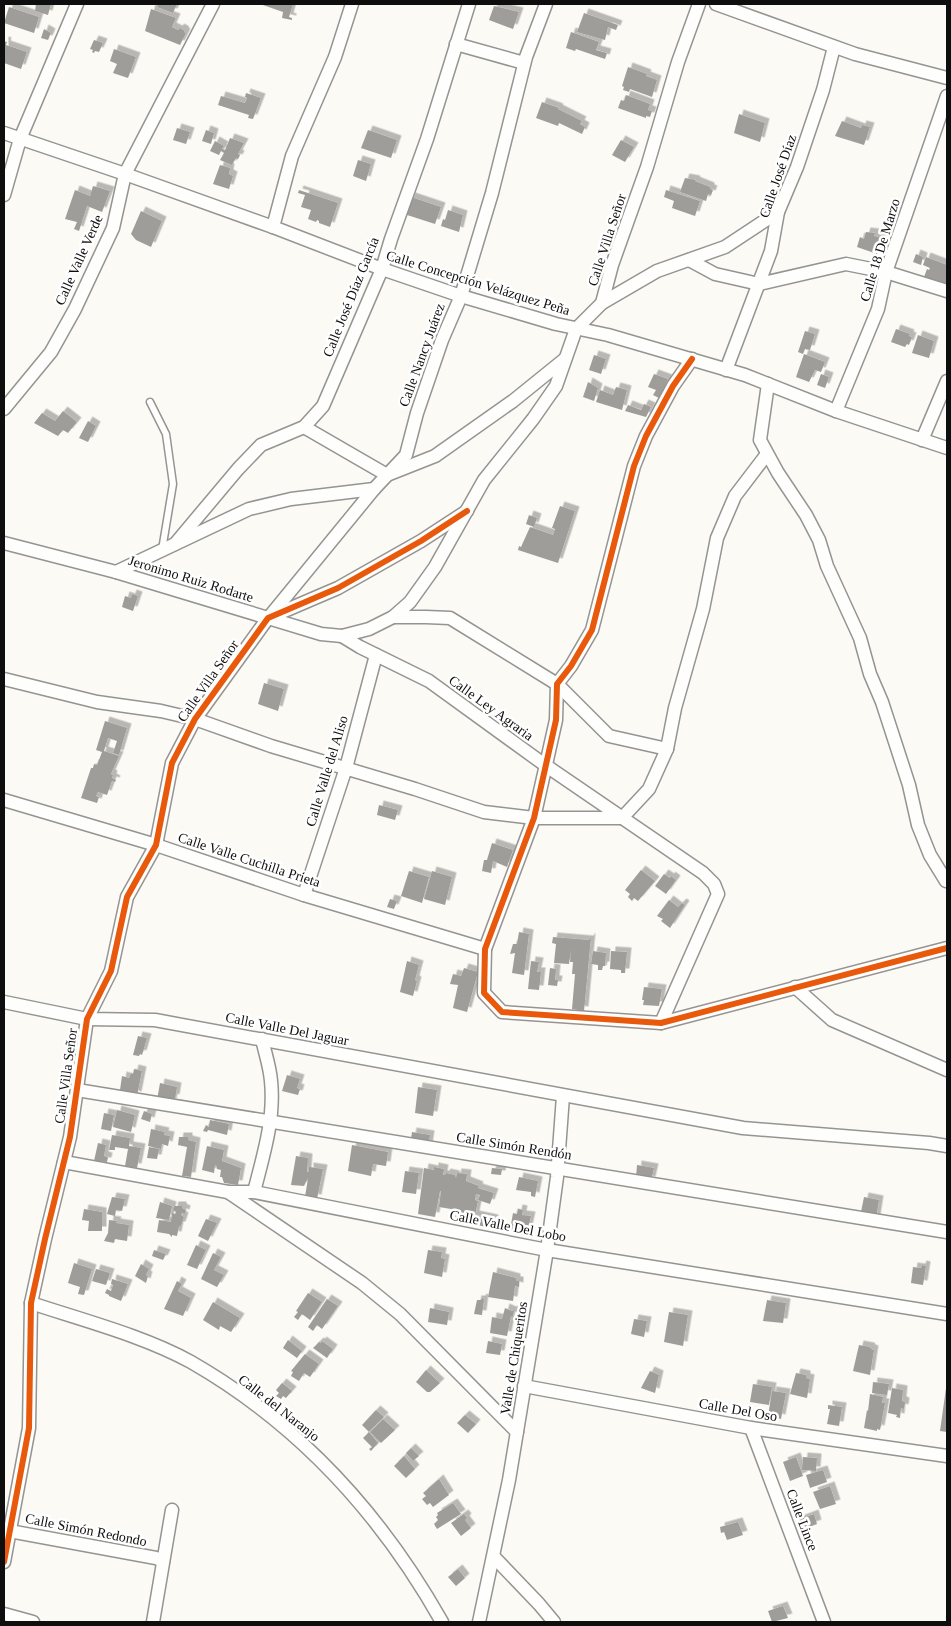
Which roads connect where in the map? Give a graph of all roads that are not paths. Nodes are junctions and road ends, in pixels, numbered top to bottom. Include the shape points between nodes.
1 (77, 4) edge
2 (213, 4) edge
3 (352, 4) edge
4 (469, 4) edge
5 (546, 4) edge
6 (699, 4) edge
7 (716, 4) edge
8 (456, 44) junction
9 (834, 47) junction
10 (524, 64) junction
11 (947, 78) edge
12 (947, 96) edge
13 (4, 133) edge
14 (20, 139) junction
15 (125, 174) junction
16 (4, 195) edge
17 (778, 212) junction
18 (273, 227) junction
19 (689, 260) junction
20 (382, 269) junction
21 (886, 272) junction
22 (759, 284) junction
23 (947, 291) edge
24 (461, 296) junction
25 (602, 303) junction
26 (576, 329) junction
27 (566, 359) junction
28 (692, 359) junction
29 (726, 370) junction
30 (947, 381) edge
31 (768, 384) junction
32 (150, 402) dead end
33 (4, 409) edge
34 (836, 411) junction
35 (304, 426) junction
36 (922, 440) junction
37 (947, 448) edge
38 (767, 454) junction
39 (387, 475) junction
40 (374, 489) junction
41 (467, 511) junction
42 (4, 543) edge
43 (175, 544) junction
44 (162, 550) junction
45 (116, 572) junction
46 (393, 617) junction
47 (268, 618) junction
48 (369, 629) joint
49 (342, 636) junction
50 (376, 655) junction
51 (4, 679) edge
52 (557, 684) junction
53 (195, 719) junction
54 (666, 749) junction
55 (545, 765) junction
56 (346, 768) junction
57 (4, 800) edge
58 (534, 818) junction
59 (622, 818) junction
60 (156, 845) junction
61 (947, 879) edge
62 (304, 894) junction
63 (947, 948) edge
64 (485, 949) junction
65 (795, 987) junction
66 (4, 1002) edge
67 (87, 1018) junction
68 (661, 1022) junction
69 (262, 1040) junction
70 (947, 1070) edge
71 (77, 1090) junction
72 (564, 1096) junction
73 (270, 1121) junction
74 (947, 1146) edge
75 (64, 1162) junction
76 (557, 1168) junction
77 (228, 1192) junction
78 (254, 1192) junction
79 (947, 1232) edge
80 (547, 1250) junction
81 (31, 1303) junction
82 (947, 1314) edge
83 (524, 1386) junction
84 (751, 1428) junction
85 (517, 1432) junction
86 (947, 1456) edge
87 (172, 1510) dead end
88 (7, 1530) edge
89 (494, 1557) junction
90 (163, 1561) junction
91 (4, 1562) edge
92 (4, 1614) edge
93 (32, 1622) edge
94 (153, 1622) edge
95 (442, 1622) edge
96 (479, 1622) edge
97 (554, 1622) edge
98 (824, 1622) edge

1 - 14 street
2 - 15 street, Calle Valle Verde
3 - 18 street via 335,57 292,156
4 - 8 street, Calle José Díaz García
5 - 10 street, Calle Nancy Juárez
6 - 25 street, Calle Villa Señor
7 - 9 street
8 - 10 street
8 - 20 street, Calle José Díaz García via 428,139
9 - 11 street
9 - 17 street, Calle José Díaz via 797,167
10 - 24 street, Calle Nancy Juárez via 492,193
12 - 21 street, Calle 18 De Marzo
13 - 14 street, Calle Concepción Velázquez Peña
14 - 15 street, Calle Concepción Velázquez Peña
14 - 16 street
15 - 18 street, Calle Concepción Velázquez Peña
15 - 33 street, Calle Valle Verde via 113,228 75,309 51,352
17 - 19 street via 725,247
17 - 22 street, Calle José Díaz via 771,251
18 - 20 street, Calle Concepción Velázquez Peña
19 - 22 street via 715,274
19 - 25 street via 657,271
20 - 24 street, Calle Concepción Velázquez Peña
20 - 35 street, Calle José Díaz García via 323,406
21 - 22 street via 846,264
21 - 23 street
21 - 34 street, Calle 18 De Marzo via 878,309
22 - 29 street, Calle José Díaz
24 - 26 street, Calle Concepción Velázquez Peña
24 - 39 street, Calle Nancy Juárez via 416,413 406,455
25 - 26 street, Calle Villa Señor
26 - 27 street, Calle Villa Señor
26 - 28 street, Calle Concepción Velázquez Peña
27 - 39 street via 435,456
27 - 41 street, Calle Villa Señor via 556,386 534,419 484,480
28 - 29 street, Calle Concepción Velázquez Peña
28 - 52 street via 646,436 634,466 592,630
29 - 31 street, Calle Concepción Velázquez Peña
30 - 36 street
31 - 34 street, Calle Concepción Velázquez Peña
31 - 38 street via 760,440
32 - 44 lane via 166,434 173,484
34 - 36 street, Calle Concepción Velázquez Peña
35 - 39 street
35 - 43 street, Calle José Díaz García via 261,445
36 - 37 street, Calle Concepción Velázquez Peña
38 - 54 street via 735,496 717,538 703,608
38 - 61 street via 819,540 827,566 860,638 909,784 918,825 930,855
39 - 40 street, Calle Nancy Juárez
40 - 43 street via 291,499 249,509
40 - 47 street, Calle Nancy Juárez
41 - 46 street, Calle Villa Señor via 435,568 410,602
41 - 47 street, Calle Villa Señor via 338,588
42 - 45 street, Jeronimo Ruiz Rodarte
43 - 44 street
44 - 45 street
45 - 47 street, Jeronimo Ruiz Rodarte
46 - 48 street, Calle Villa Señor
46 - 52 street via 450,618
47 - 49 street, Jeronimo Ruiz Rodarte via 321,634
47 - 53 street, Calle Villa Señor
48 - 49 street, Jeronimo Ruiz Rodarte
49 - 50 street, Calle Ley Agraria
50 - 55 street, Calle Ley Agraria via 429,681
50 - 56 street, Calle Valle del Aliso
51 - 53 street via 97,702
52 - 54 street via 609,736
52 - 55 street via 556,720
53 - 56 street
53 - 60 street, Calle Villa Señor via 172,763
54 - 59 street via 649,789
55 - 58 street
55 - 59 street, Calle Ley Agraria
56 - 58 street via 484,812
56 - 62 street, Calle Valle del Aliso
57 - 60 street, Calle Valle Cuchilla Prieta
58 - 59 street
58 - 64 street
59 - 68 street, Calle Ley Agraria via 703,873 714,884 718,894
60 - 62 street, Calle Valle Cuchilla Prieta
60 - 67 street, Calle Villa Señor via 127,897 111,971
62 - 64 street, Calle Valle Cuchilla Prieta
63 - 65 street
64 - 68 street via 484,994 502,1012
65 - 68 street
65 - 70 street via 832,1020
66 - 67 street, Calle Valle Del Jaguar
67 - 69 street, Calle Valle Del Jaguar via 155,1020
67 - 71 street, Calle Villa Señor
69 - 72 street, Calle Valle Del Jaguar
69 - 73 street via 271,1081
71 - 73 street, Calle Simón Rendón
71 - 75 street, Calle Villa Señor
72 - 74 street via 743,1128
72 - 76 street, Valle de Chiqueritos
73 - 76 street, Calle Simón Rendón
73 - 78 street
75 - 77 street, Calle Valle Del Lobo
75 - 81 street, Calle Villa Señor
76 - 79 street, Calle Simón Rendón
76 - 80 street, Valle de Chiqueritos
77 - 78 street, Calle Valle Del Lobo
77 - 85 street via 362,1283 400,1314
78 - 80 street, Calle Valle Del Lobo
80 - 82 street, Calle Valle Del Lobo
80 - 83 street, Valle de Chiqueritos
81 - 88 street, Calle Villa Señor via 29,1428
81 - 95 street, Calle del Naranjo via 149,1344 190,1362 284,1427 310,1449 353,1495 394,1546
83 - 84 street, Calle Del Oso
83 - 85 street, Valle de Chiqueritos
84 - 86 street, Calle Del Oso
84 - 98 street, Calle Lince
85 - 89 street, Valle de Chiqueritos
87 - 90 street
88 - 90 street, Calle Simón Redondo
88 - 91 street, Calle Villa Señor
89 - 96 street, Valle de Chiqueritos
89 - 97 street
90 - 94 street
92 - 93 street

